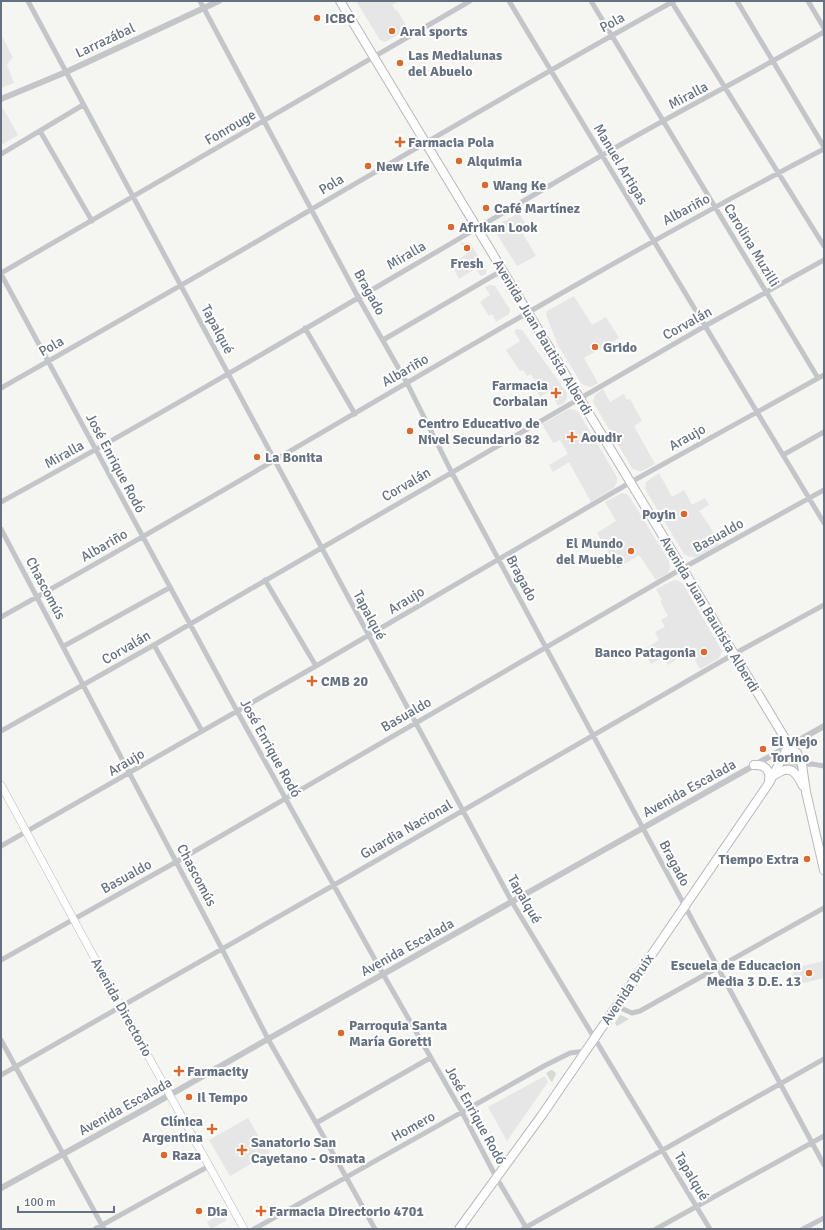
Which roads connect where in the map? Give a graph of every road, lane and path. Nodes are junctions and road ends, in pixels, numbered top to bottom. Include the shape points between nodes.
1 (28, 1) edge
2 (200, 1) edge
3 (219, 1) edge
4 (340, 1) edge
5 (470, 1) edge
6 (509, 1) edge
7 (590, 1) edge
8 (672, 1) edge
9 (737, 1) edge
10 (808, 1) edge
11 (204, 8) junction
12 (824, 28) edge
13 (824, 32) edge
14 (612, 36) junction
15 (374, 57) junction
16 (773, 61) junction
17 (550, 70) junction
18 (66, 72) junction
19 (725, 88) junction
20 (1, 99) edge
21 (83, 105) junction
22 (264, 120) junction
23 (663, 122) junction
24 (40, 131) junction
25 (425, 142) junction
26 (824, 148) edge
27 (1, 154) edge
28 (602, 155) junction
29 (779, 172) junction
30 (133, 197) junction
31 (715, 207) junction
32 (312, 209) junction
33 (92, 221) junction
34 (478, 227) junction
35 (653, 240) junction
36 (824, 246) edge
37 (824, 260) edge
38 (502, 270) junction
39 (1, 274) edge
40 (181, 285) junction
41 (767, 292) junction
42 (358, 297) junction
43 (529, 312) junction
44 (705, 326) junction
45 (305, 328) junction
46 (383, 340) junction
47 (48, 361) junction
48 (228, 373) junction
49 (824, 375) edge
50 (818, 378) junction
51 (407, 383) junction
52 (1, 388) edge
53 (579, 398) junction
54 (756, 412) junction
55 (355, 414) junction
56 (824, 432) edge
57 (96, 450) junction
58 (783, 455) junction
59 (275, 461) junction
60 (452, 471) junction
61 (631, 482) junction
62 (824, 490) edge
63 (809, 499) junction
64 (1, 502) edge
65 (824, 523) edge
66 (1, 529) edge
67 (142, 537) junction
68 (321, 548) junction
69 (498, 559) junction
70 (683, 568) junction
71 (265, 580) junction
72 (169, 588) junction
73 (37, 597) junction
74 (824, 605) edge
75 (1, 618) edge
76 (189, 624) junction
77 (368, 636) junction
78 (154, 645) junction
79 (64, 646) junction
80 (546, 647) junction
81 (734, 654) junction
82 (316, 666) junction
83 (84, 685) junction
84 (236, 711) junction
85 (415, 723) junction
86 (824, 726) edge
87 (1, 731) edge
88 (202, 732) junction
89 (594, 735) junction
90 (789, 745) junction
91 (754, 765) junction
92 (802, 765) junction
93 (824, 766) edge
94 (130, 773) junction
95 (771, 779) junction
96 (1, 785) edge
97 (806, 792) junction
98 (285, 798) junction
99 (463, 810) junction
100 (642, 827) junction
101 (27, 832) junction
102 (1, 846) edge
103 (176, 862) junction
104 (824, 870) edge
105 (334, 885) junction
106 (512, 902) junction
107 (684, 906) junction
108 (824, 908) edge
109 (74, 919) junction
110 (222, 949) junction
111 (1, 960) edge
112 (717, 967) junction
113 (383, 974) junction
114 (616, 1006) junction
115 (121, 1007) junction
116 (594, 1038) junction
117 (268, 1039) junction
118 (1, 1040) edge
119 (586, 1051) junction
120 (430, 1058) junction
121 (824, 1059) edge
122 (16, 1067) junction
123 (1, 1075) edge
124 (780, 1083) junction
125 (170, 1095) junction
126 (462, 1112) junction
127 (316, 1122) junction
128 (824, 1136) edge
129 (812, 1143) junction
130 (662, 1150) junction
131 (63, 1154) junction
132 (824, 1165) edge
133 (209, 1166) junction
134 (496, 1177) junction
135 (346, 1178) junction
136 (1, 1188) edge
137 (696, 1206) junction
138 (824, 1218) edge
139 (103, 1227) edge
140 (525, 1228) edge
141 (95, 1229) edge
142 (244, 1229) edge
143 (254, 1229) edge
144 (375, 1229) edge
145 (459, 1229) edge
146 (656, 1229) edge
147 (710, 1229) edge
148 (804, 1229) edge

1 - 18 street, Tapalqué
2 - 11 street, Bragado
3 - 11 street, Larrazábal
4 - 15 main road, Avenida Juan Bautista Alberdi
5 - 15 street, Fonrouge
6 - 17 street, Manuel Artigas
7 - 14 street, Carolina Muzilli
8 - 14 street, Pola
8 - 19 street
9 - 16 street
10 - 12 street
11 - 18 street, Larrazábal
11 - 22 street, Bragado
13 - 16 street, Miralla
14 - 17 street, Pola
14 - 23 street, Carolina Muzilli
15 - 22 street, Fonrouge
15 - 25 main road, Avenida Juan Bautista Alberdi
16 - 19 street, Miralla
16 - 26 street
17 - 25 street, Pola
17 - 28 street, Manuel Artigas
18 - 20 street, Larrazábal
18 - 21 street, Tapalqué
19 - 23 street, Miralla
19 - 29 street
21 - 24 street
21 - 30 street, Tapalqué
22 - 30 street, Fonrouge
22 - 32 street, Bragado
23 - 28 street, Miralla
23 - 31 street, Carolina Muzilli
24 - 27 street
24 - 33 street
25 - 32 street, Pola
25 - 34 main road, Avenida Juan Bautista Alberdi
26 - 29 street, Albariño
28 - 34 street, Miralla
28 - 35 street, Manuel Artigas
29 - 31 street, Albariño
29 - 36 street
30 - 33 street, Fonrouge
30 - 40 street, Tapalqué
31 - 35 street, Albariño
31 - 41 street, Carolina Muzilli
32 - 40 street, Pola
32 - 42 street, Bragado
33 - 39 street, Fonrouge
34 - 38 main road, Avenida Juan Bautista Alberdi
34 - 42 street, Miralla
35 - 43 street, Albariño
35 - 44 street, Manuel Artigas
37 - 41 street, Corvalán
38 - 43 main road, Avenida Juan Bautista Alberdi
38 - 46 street
39 - 47 street, José Enrique Rodó
40 - 47 street, Pola
40 - 48 street, Tapalqué
41 - 44 street, Corvalán
41 - 50 street, Carolina Muzilli
42 - 45 street, Miralla
42 - 46 street, Bragado
43 - 51 street, Albariño
43 - 53 main road, Avenida Juan Bautista Alberdi
44 - 53 street, Corvalán
44 - 54 street, Manuel Artigas
45 - 48 street, Miralla
45 - 55 street
46 - 51 street, Bragado
47 - 52 street, Pola
47 - 57 street, José Enrique Rodó
48 - 57 street, Miralla
48 - 59 street, Tapalqué
49 - 50 street, Araujo
50 - 54 street, Araujo
51 - 55 street, Albariño
51 - 60 street, Bragado
53 - 60 street, Corvalán
53 - 61 main road, Avenida Juan Bautista Alberdi
54 - 58 street, Manuel Artigas
54 - 61 street, Araujo
55 - 59 street, Albariño
56 - 58 street
57 - 64 street, Miralla
57 - 67 street, José Enrique Rodó
58 - 63 street, Manuel Artigas
59 - 67 street, Albariño
59 - 68 street, Tapalqué
60 - 68 street, Corvalán
60 - 69 street, Bragado
61 - 69 street, Araujo
61 - 70 main road, Avenida Juan Bautista Alberdi
62 - 63 street, Basualdo
63 - 65 street, Manuel Artigas
63 - 70 street, Basualdo
66 - 73 street, Chascomús
67 - 72 street, José Enrique Rodó
67 - 73 street, Albariño
68 - 71 street, Corvalán
68 - 77 street, Tapalqué
69 - 77 street, Araujo
69 - 80 street, Bragado
70 - 80 street, Basualdo
70 - 81 main road, Avenida Juan Bautista Alberdi
71 - 76 street, Corvalán
71 - 82 street
72 - 76 street, José Enrique Rodó
72 - 79 street
73 - 75 street, Albariño
73 - 79 street, Chascomús
74 - 81 street, Guardia Nacional
76 - 78 street, Corvalán
76 - 84 street, José Enrique Rodó
77 - 82 street, Araujo
77 - 85 street, Tapalqué
78 - 83 street, Corvalán
78 - 88 street
79 - 83 street, Chascomús
80 - 85 street, Basualdo
80 - 89 street, Bragado
81 - 89 street, Guardia Nacional
81 - 90 main road, Avenida Juan Bautista Alberdi
82 - 84 street, Araujo
83 - 87 street, Corvalán
83 - 94 street, Chascomús
84 - 88 street, Araujo
84 - 98 street, José Enrique Rodó
85 - 98 street, Basualdo
85 - 99 street, Tapalqué
86 - 90 street, Avenida Escalada
88 - 94 street, Araujo
89 - 99 street, Guardia Nacional
89 - 100 street, Bragado
90 - 91 street, Avenida Escalada
90 - 92 main road, Avenida Juan Bautista Alberdi via 797,753
90 - 95 main road, Avenida Bruix
91 - 95 main road via 758,764 767,769
91 - 100 street, Avenida Escalada
92 - 93 street
92 - 97 main road, Avenida Juan Bautista Alberdi
94 - 101 street, Araujo
94 - 103 street, Chascomús
95 - 97 main road via 783,770 792,770
95 - 107 main road, Avenida Bruix
96 - 101 main road, Avenida Directorio
97 - 104 main road, Avenida Juan Bautista Alberdi
98 - 103 street, Basualdo
98 - 105 street, José Enrique Rodó
99 - 105 street, Guardia Nacional
99 - 106 street, Tapalqué
100 - 106 street, Avenida Escalada
100 - 107 street, Bragado
101 - 102 street, Araujo
101 - 109 main road, Avenida Directorio
103 - 109 street, Basualdo
103 - 110 street, Chascomús
105 - 110 street, Guardia Nacional
105 - 113 street, José Enrique Rodó
106 - 113 street, Avenida Escalada
106 - 116 street, Tapalqué
107 - 112 street, Bragado
107 - 114 main road, Avenida Bruix
108 - 112 street
109 - 111 street, Basualdo
109 - 115 main road, Avenida Directorio
110 - 115 street, Guardia Nacional
110 - 117 street, Chascomús
112 - 114 street via 640,1011 632,1012
112 - 124 street, Bragado
113 - 117 street, Avenida Escalada
113 - 120 street, José Enrique Rodó
114 - 116 main road, Avenida Bruix
115 - 122 street, Guardia Nacional
115 - 125 main road, Avenida Directorio
116 - 119 main road, Avenida Bruix
116 - 130 street, Tapalqué
117 - 125 street, Avenida Escalada
117 - 127 street, Chascomús
118 - 122 street
119 - 126 street, Homero via 570,1053
119 - 134 main road, Avenida Bruix
120 - 126 street, José Enrique Rodó
120 - 127 street
121 - 124 street
122 - 123 street, Guardia Nacional
122 - 131 street
124 - 129 street, Bragado
124 - 130 street
125 - 131 street, Avenida Escalada
125 - 133 main road, Avenida Directorio
126 - 134 street, José Enrique Rodó
126 - 135 street, Homero
127 - 135 street, Chascomús
128 - 129 street
129 - 132 street, Bragado
129 - 137 street
130 - 137 street, Tapalqué
130 - 140 street
131 - 136 street, Avenida Escalada
131 - 139 street
133 - 139 street
133 - 142 main road, Avenida Directorio
134 - 140 street, José Enrique Rodó
134 - 145 main road, Avenida Bruix
135 - 143 street, Homero
135 - 144 street, Chascomús
137 - 146 street
137 - 147 street, Tapalqué
138 - 148 street
139 - 141 street

